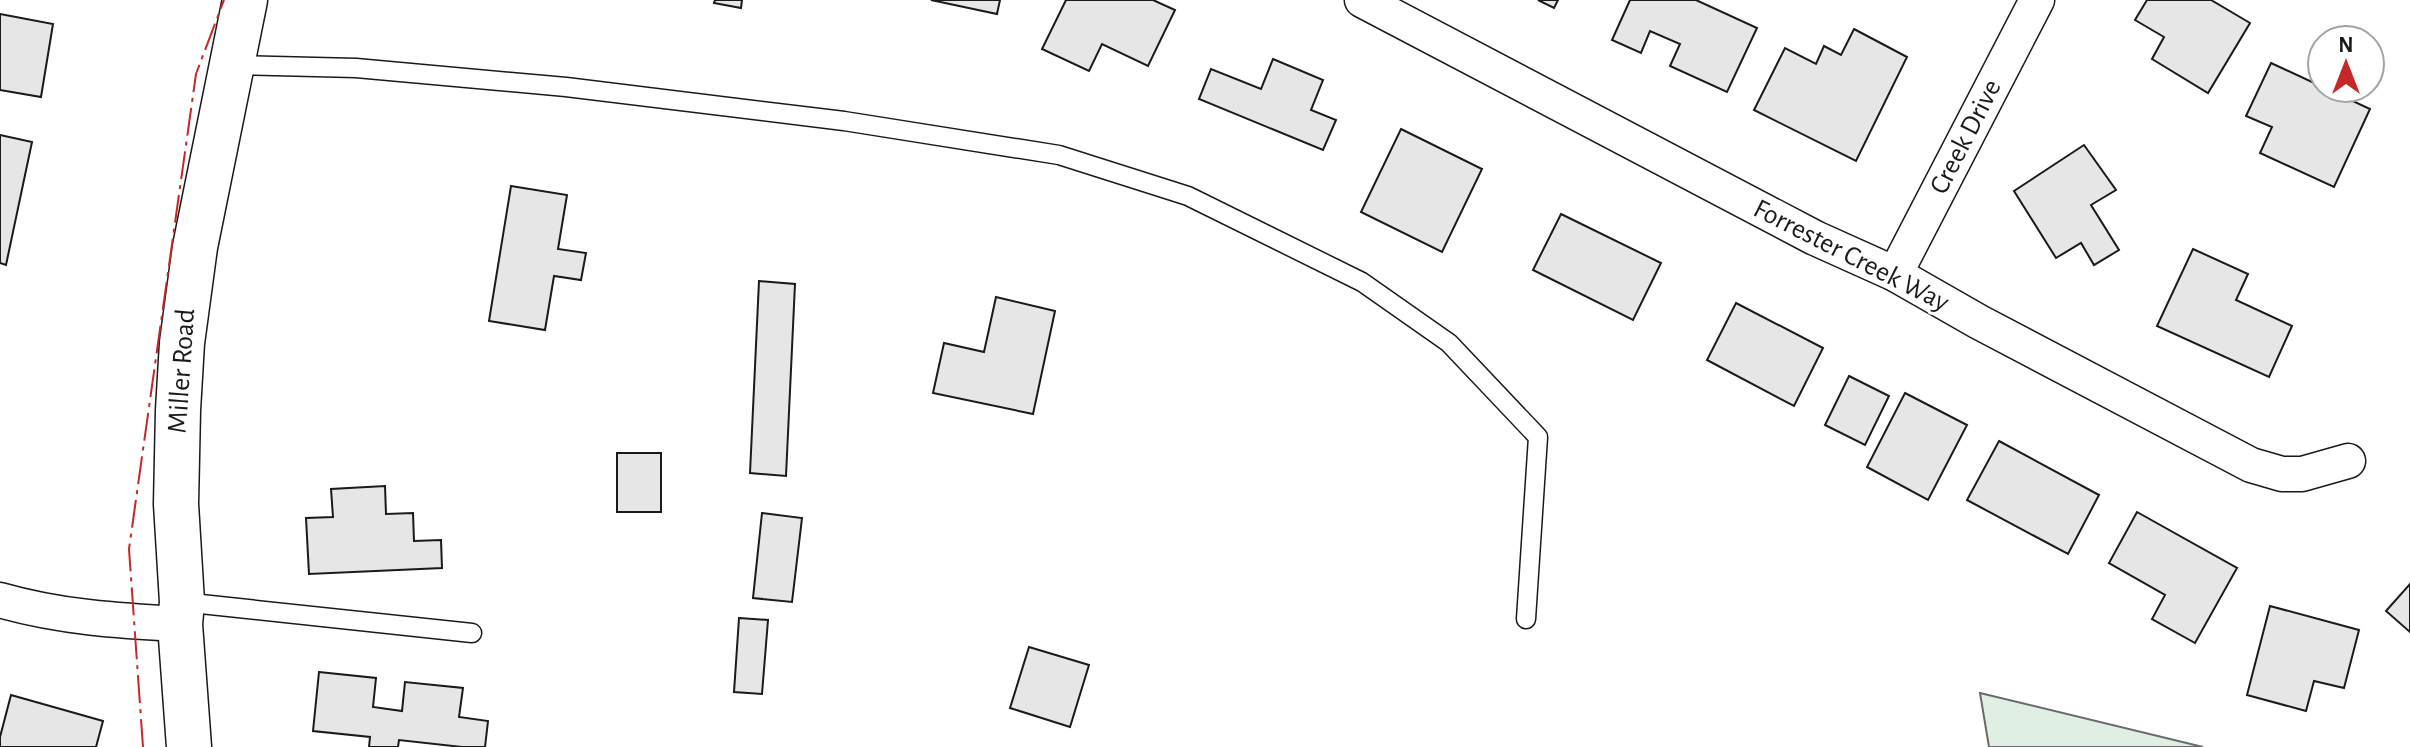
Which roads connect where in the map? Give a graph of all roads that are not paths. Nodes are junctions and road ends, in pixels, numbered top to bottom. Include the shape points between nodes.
1 (245, 0) edge
2 (1362, 0) edge
3 (2037, 0) edge
4 (230, 65) junction
5 (1895, 274) junction
6 (2348, 461) dead end
7 (0, 600) edge
8 (181, 613) junction
9 (1526, 619) dead end
10 (472, 633) dead end
11 (189, 747) edge

1 - 4 street, Miller Road
2 - 5 street, Forrester Creek Way via 1815,238
3 - 5 street, Creek Drive
4 - 8 street, Miller Road via 182,343 176,459
4 - 9 lane via 356,68 536,84 844,121 1059,155 1188,196 1362,282 1449,343 1538,437
5 - 6 street, Forrester Creek Way via 2251,465 2302,474
7 - 8 street via 102,620
8 - 10 lane
8 - 11 street, Miller Road

